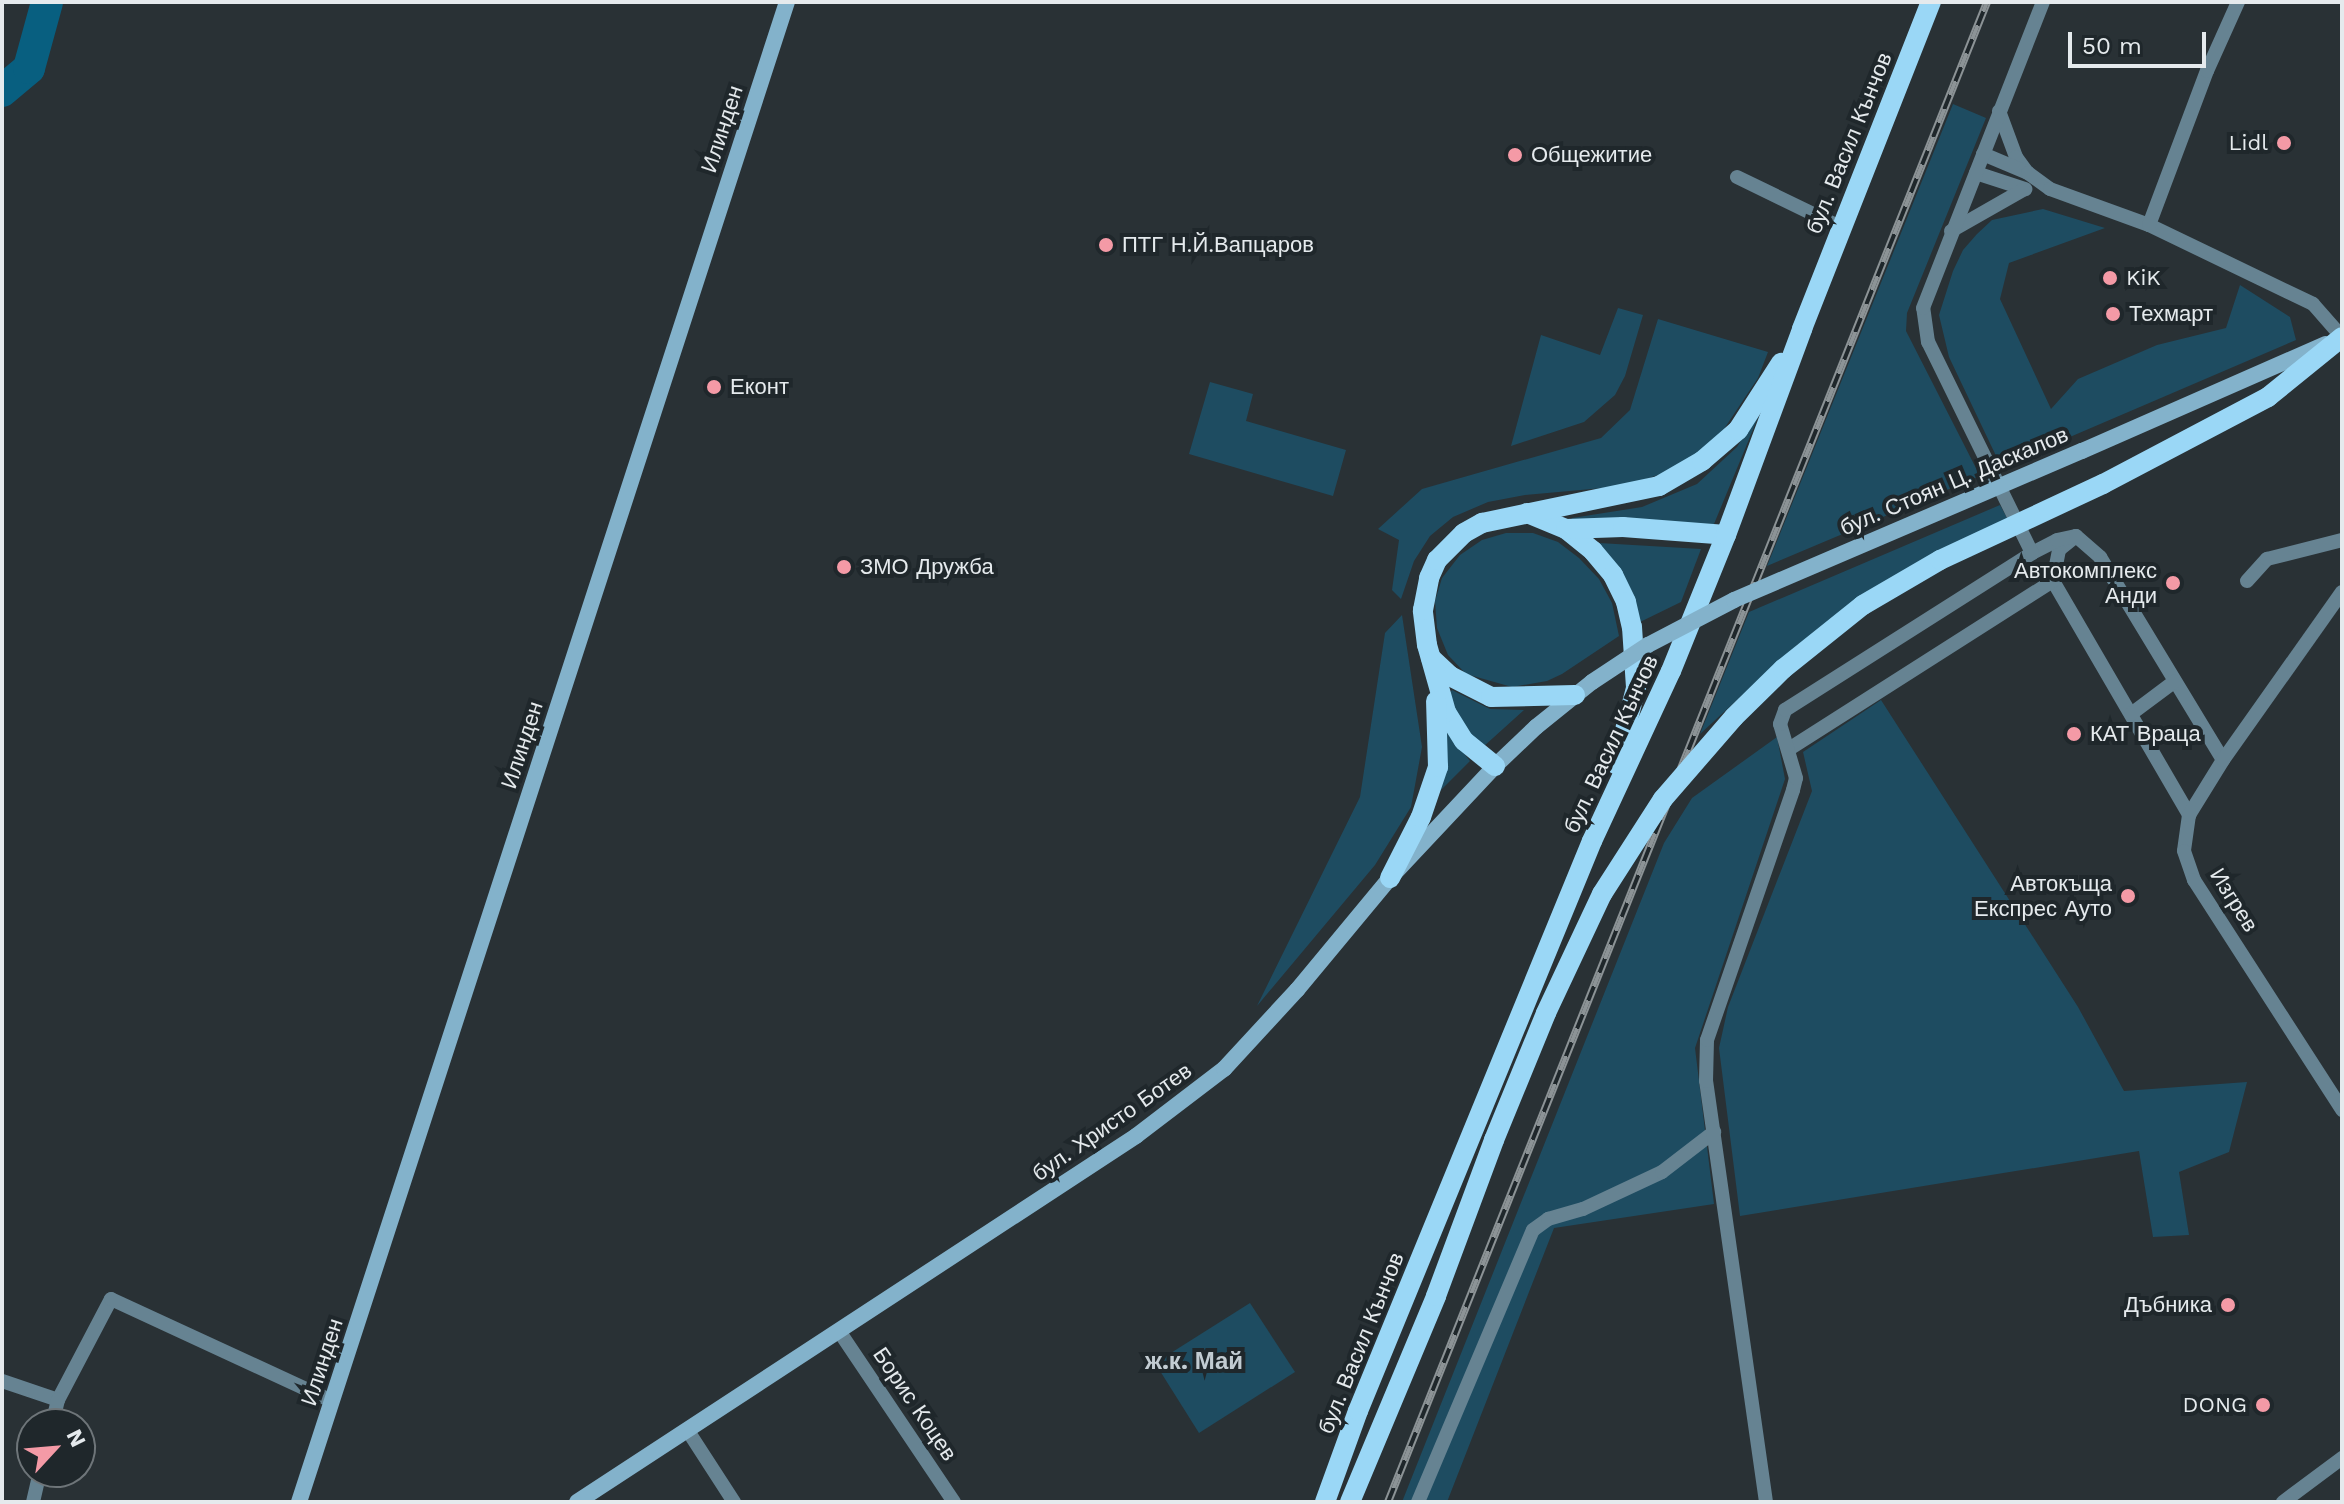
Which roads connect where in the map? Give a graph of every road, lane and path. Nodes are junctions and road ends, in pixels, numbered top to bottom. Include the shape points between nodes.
1 (787, 2) edge
2 (1931, 2) edge
3 (2043, 2) edge
4 (2238, 2) edge
5 (1999, 111) junction
6 (1983, 154) junction
7 (1976, 173) junction
8 (2028, 173) junction
9 (1737, 177) dead end
10 (2050, 189) junction
11 (2023, 190) junction
12 (2149, 225) junction
13 (1842, 228) junction
14 (1951, 231) junction
15 (1802, 329) junction
16 (2342, 337) edge
17 (1527, 513) junction
18 (1566, 529) junction
19 (1726, 535) junction
20 (2076, 536) junction
21 (2342, 540) edge
22 (2032, 553) junction
23 (2053, 581) junction
24 (2247, 581) dead end
25 (2342, 592) edge
26 (1430, 658) junction
27 (1592, 682) joint
28 (2174, 682) junction
29 (1575, 695) junction
30 (2131, 714) junction
31 (1789, 749) junction
32 (2223, 760) junction
33 (1495, 766) junction
34 (2189, 815) junction
35 (1599, 824) junction
36 (1390, 878) junction
37 (2342, 1110) edge
38 (1714, 1132) junction
39 (839, 1331) junction
40 (2, 1381) edge
41 (58, 1400) junction
42 (332, 1401) junction
43 (56, 1408) edge
44 (688, 1431) junction
45 (2342, 1458) edge
46 (580, 1501) edge
47 (299, 1502) edge
48 (734, 1502) edge
49 (954, 1502) edge
50 (1325, 1502) edge
51 (1350, 1502) edge
52 (1418, 1502) edge
53 (1766, 1502) edge
54 (2283, 1502) edge

1 - 42 street, Илинден
2 - 13 main road, бул. Васил Кънчов
3 - 5 street
4 - 12 street
5 - 6 street
5 - 8 street via 2016,157
6 - 7 street
6 - 8 street
7 - 11 street
7 - 14 street
8 - 10 street
9 - 13 street
10 - 11 street
10 - 12 street
11 - 14 street
12 - 16 street via 2313,304
13 - 15 main road, бул. Васил Кънчов
14 - 22 street via 1923,308 1928,342
15 - 17 main road via 1738,430 1702,461 1659,486
15 - 19 main road, бул. Васил Кънчов
16 - 27 street, бул. Стоян Ц. Даскалов, bridge via 1734,600 1648,645
16 - 51 main road, bridge via 2268,397 2103,484 1940,560 1863,605 1783,669 1663,799 1602,894 1553,998
17 - 18 main road
17 - 26 main road via 1482,523 1437,560 1423,610
18 - 19 main road via 1623,527
18 - 35 main road via 1613,575 1632,627 1636,688
19 - 35 main road, бул. Васил Кънчов via 1671,671
20 - 22 street
20 - 23 street via 2059,550
20 - 28 street via 2100,557
21 - 24 street via 2267,559
22 - 31 street via 1792,704 1780,724
23 - 30 street
23 - 31 street
25 - 32 street
26 - 29 main road via 1450,676 1491,697
26 - 33 main road via 1446,712 1464,741
26 - 36 main road via 1438,767 1421,817
27 - 29 street, бул. Христо Ботев
28 - 30 street
28 - 32 street
29 - 33 street, бул. Христо Ботев
30 - 34 street
31 - 38 street via 1796,778 1793,790 1707,1040 1706,1081
32 - 34 street
33 - 36 street, бул. Христо Ботев
34 - 37 street, Изгрев via 2184,851 2194,880
35 - 50 main road, бул. Васил Кънчов
36 - 39 street, бул. Христо Ботев via 1224,1069 1136,1136
38 - 52 street via 1662,1172 1533,1230
38 - 53 street
39 - 44 street, бул. Христо Ботев
39 - 49 street, Борис Коцев
40 - 41 street
41 - 42 street via 111,1299
41 - 43 street
42 - 47 street, Илинден
44 - 46 street, бул. Христо Ботев
44 - 48 street
45 - 54 street

